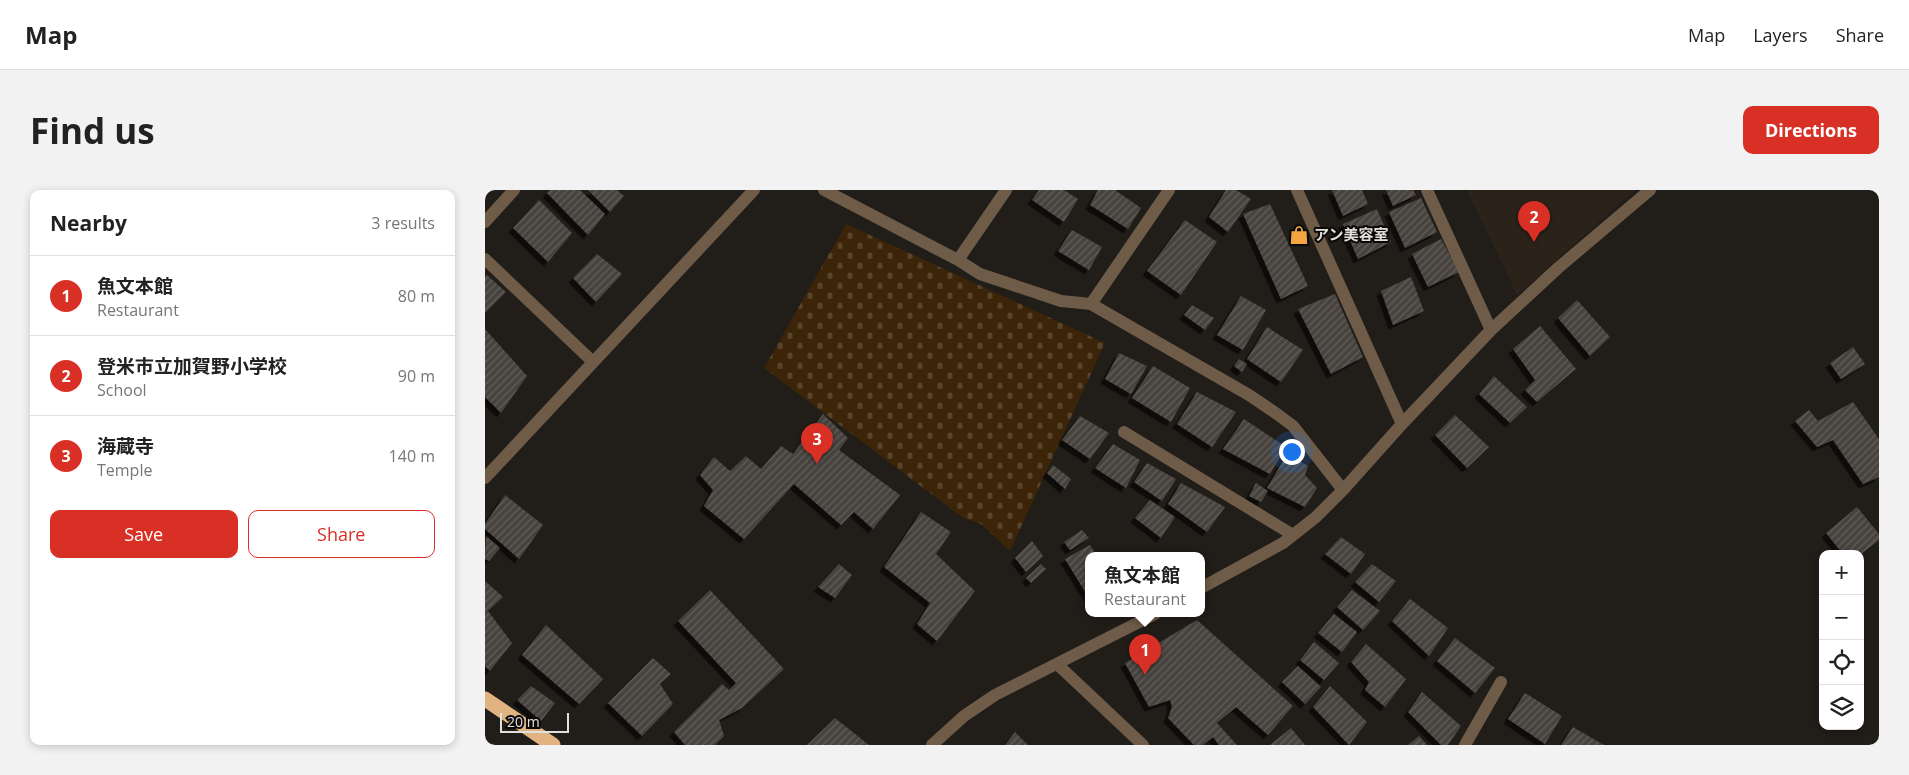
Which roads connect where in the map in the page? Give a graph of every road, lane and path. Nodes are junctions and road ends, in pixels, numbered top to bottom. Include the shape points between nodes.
1 (514, 190) edge
2 (754, 190) edge
3 (824, 190) edge
4 (1005, 190) edge
5 (1169, 190) edge
6 (1297, 190) edge
7 (1427, 190) edge
8 (1650, 190) edge
9 (485, 222) edge
10 (485, 259) edge
11 (958, 260) junction
12 (1091, 304) junction
13 (1491, 330) junction
14 (593, 362) junction
15 (1402, 424) junction
16 (1124, 432) dead end
17 (485, 478) edge
18 (1343, 490) junction
19 (1293, 535) junction
20 (1205, 586) edge
21 (1149, 617) edge
22 (1057, 664) junction
23 (1501, 682) dead end
24 (485, 700) edge
25 (553, 745) edge
26 (932, 745) edge
27 (1143, 745) edge
28 (1465, 745) edge

1 - 9 street
2 - 14 street
3 - 11 street
4 - 11 street
5 - 12 street
6 - 15 street
7 - 13 street
8 - 13 street
10 - 14 street
11 - 12 street via 980,274 1027,291 1061,301
12 - 18 street via 1277,414 1293,426
13 - 15 street
14 - 17 street
15 - 18 street
16 - 19 street
18 - 19 street
19 - 20 street
21 - 22 street
22 - 26 street via 995,695 964,716
22 - 27 street
23 - 28 street
24 - 25 highway

